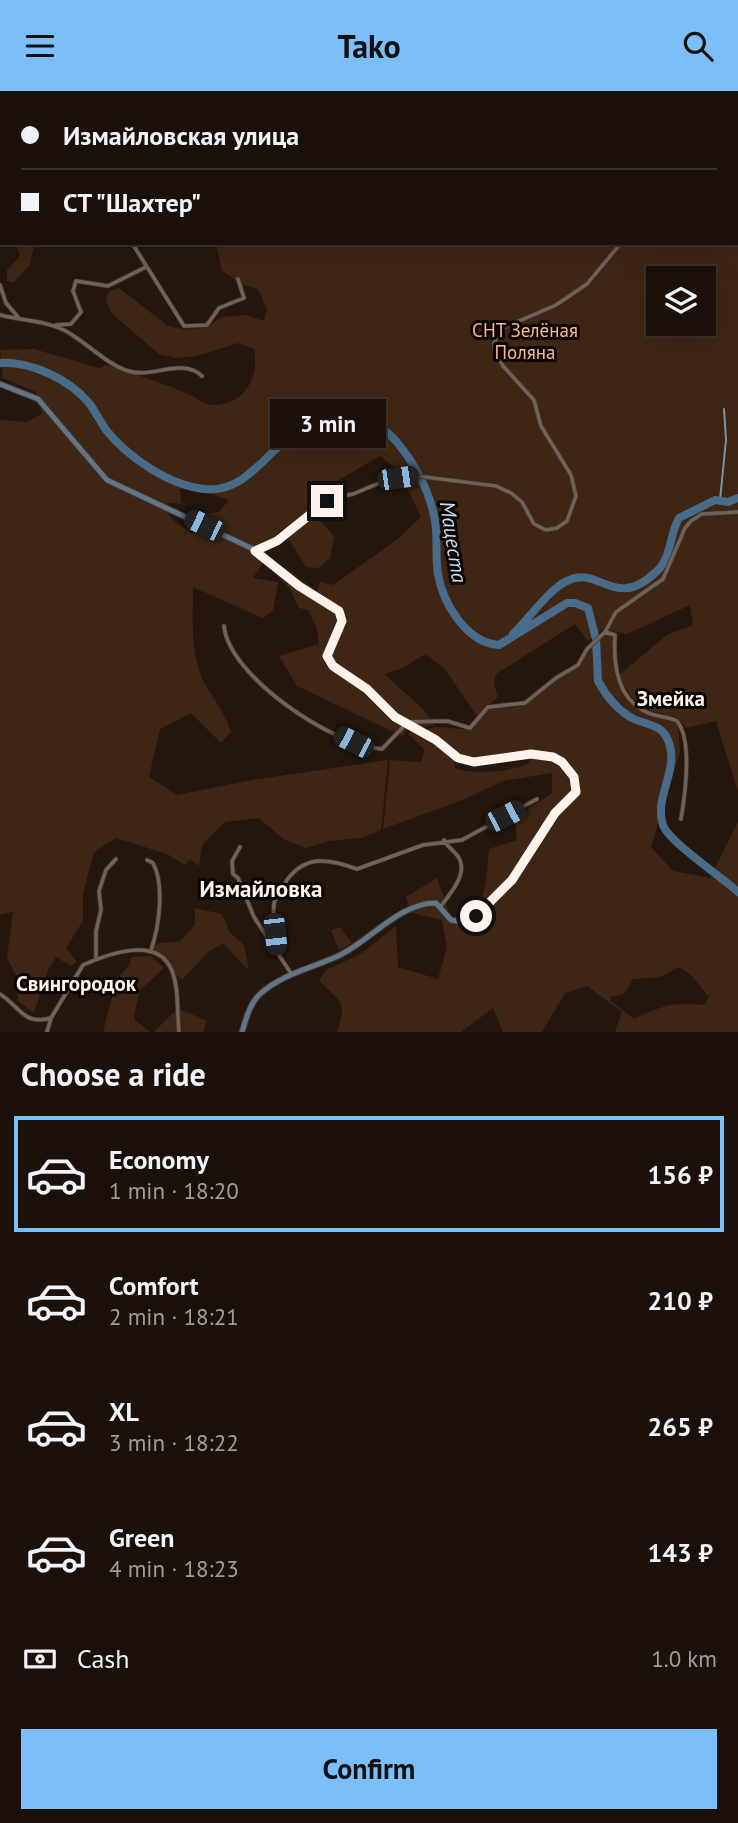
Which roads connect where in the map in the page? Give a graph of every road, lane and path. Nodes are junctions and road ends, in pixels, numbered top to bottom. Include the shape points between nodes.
1 (133, 245) edge
2 (619, 245) edge
3 (146, 267) junction
4 (238, 279) dead end
5 (0, 285) edge
6 (0, 315) edge
7 (20, 319) junction
8 (50, 324) junction
9 (202, 376) dead end
10 (0, 384) edge
11 (738, 512) edge
12 (255, 551) junction
13 (224, 626) dead end
14 (602, 634) junction
15 (404, 723) junction
16 (537, 799) dead end
17 (681, 819) dead end
18 (443, 840) junction
19 (240, 847) dead end
20 (116, 859) dead end
21 (147, 860) dead end
22 (441, 906) junction
23 (277, 949) junction
24 (151, 950) junction
25 (96, 960) junction
26 (292, 975) junction
27 (0, 994) edge
28 (51, 1019) junction
29 (47, 1032) edge
30 (179, 1032) edge
31 (242, 1032) edge

1 - 3 street
2 - 12 street via 587,284 556,305 503,328 494,343 503,366 534,400 541,426 571,475 576,496 567,521 546,530 534,524 522,502 496,486 417,476 389,479 327,501 277,541
3 - 4 street via 180,323 188,327 207,325 219,309 244,298
3 - 8 street via 108,286 76,281 73,291 81,312 71,324
5 - 7 street via 6,303
6 - 7 street
7 - 8 street
8 - 9 street via 127,371 179,368
10 - 12 street via 38,399 107,480
11 - 14 street via 702,514 691,521 663,579 622,607
12 - 15 street via 339,611 342,621 328,659
13 - 15 street via 231,650 260,683 313,725 382,749
14 - 15 street via 578,665 525,703 488,707 470,728 447,721
14 - 17 street via 615,635 617,673 629,699 651,714 677,721 683,730 686,765
15 - 22 street via 466,761 531,754 553,757 576,783 576,792 555,813 512,880 476,916 468,923 457,923
16 - 18 street via 462,840
18 - 22 street via 461,867 457,883
18 - 23 street via 357,869 338,861 296,867 274,904
19 - 23 street via 232,861 233,874 254,917
20 - 25 street via 106,870 99,891
21 - 24 street via 157,873 158,920
22 - 26 street via 424,903 409,909 356,946
23 - 26 street
24 - 25 street
24 - 30 street via 172,972
25 - 28 street via 75,975
26 - 31 street via 258,995
27 - 28 street via 22,1017
28 - 29 street

